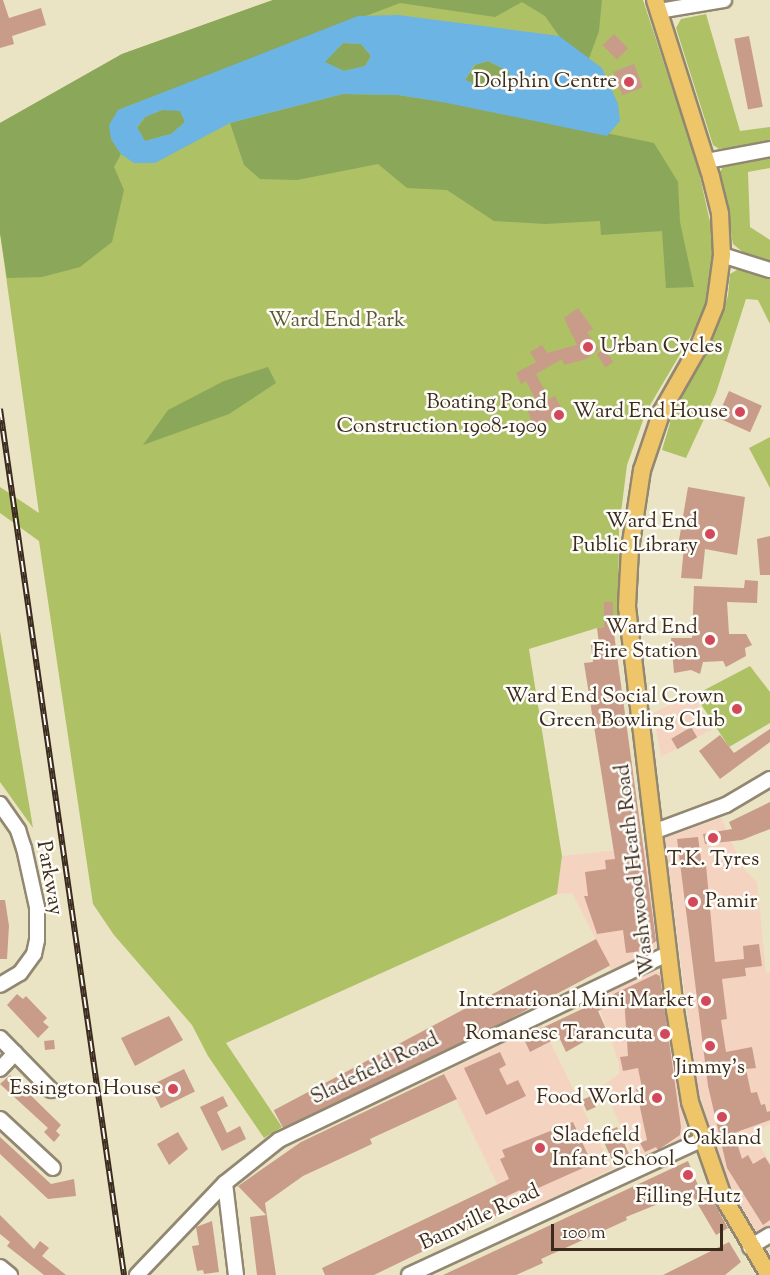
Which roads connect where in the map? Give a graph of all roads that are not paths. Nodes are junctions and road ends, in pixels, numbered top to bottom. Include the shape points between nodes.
1 (724, 0) edge
2 (657, 5) edge
3 (770, 148) edge
4 (707, 161) junction
5 (722, 255) junction
6 (770, 270) edge
7 (770, 779) edge
8 (0, 804) edge
9 (658, 830) junction
10 (668, 954) junction
11 (0, 985) edge
12 (0, 1038) edge
13 (15, 1053) junction
14 (0, 1068) edge
15 (51, 1089) dead end
16 (0, 1119) edge
17 (701, 1140) junction
18 (53, 1168) dead end
19 (225, 1183) junction
20 (770, 1235) edge
21 (750, 1247) junction
22 (0, 1267) edge
23 (140, 1272) edge
24 (764, 1274) edge
25 (10, 1275) edge
26 (236, 1275) edge
27 (409, 1275) edge

1 - 2 street
2 - 4 main road, Washwood Heath Road
3 - 4 street
4 - 5 main road, Washwood Heath Road via 720,214
5 - 6 street
5 - 9 main road, Washwood Heath Road via 715,306 699,348 662,411 636,491 627,607
7 - 9 street via 726,805
8 - 11 street, Parkway via 18,830 37,907 34,954 20,974
9 - 10 main road, Washwood Heath Road
10 - 17 main road, Washwood Heath Road via 690,1102
10 - 19 street, Sladefield Road via 279,1140
12 - 13 street
13 - 14 street
13 - 15 street
16 - 18 street
17 - 21 main road, Washwood Heath Road via 723,1197
17 - 27 street, Bamville Road
19 - 23 street, Sladefield Road
19 - 26 street
20 - 21 street
21 - 24 main road, Washwood Heath Road
22 - 25 street

